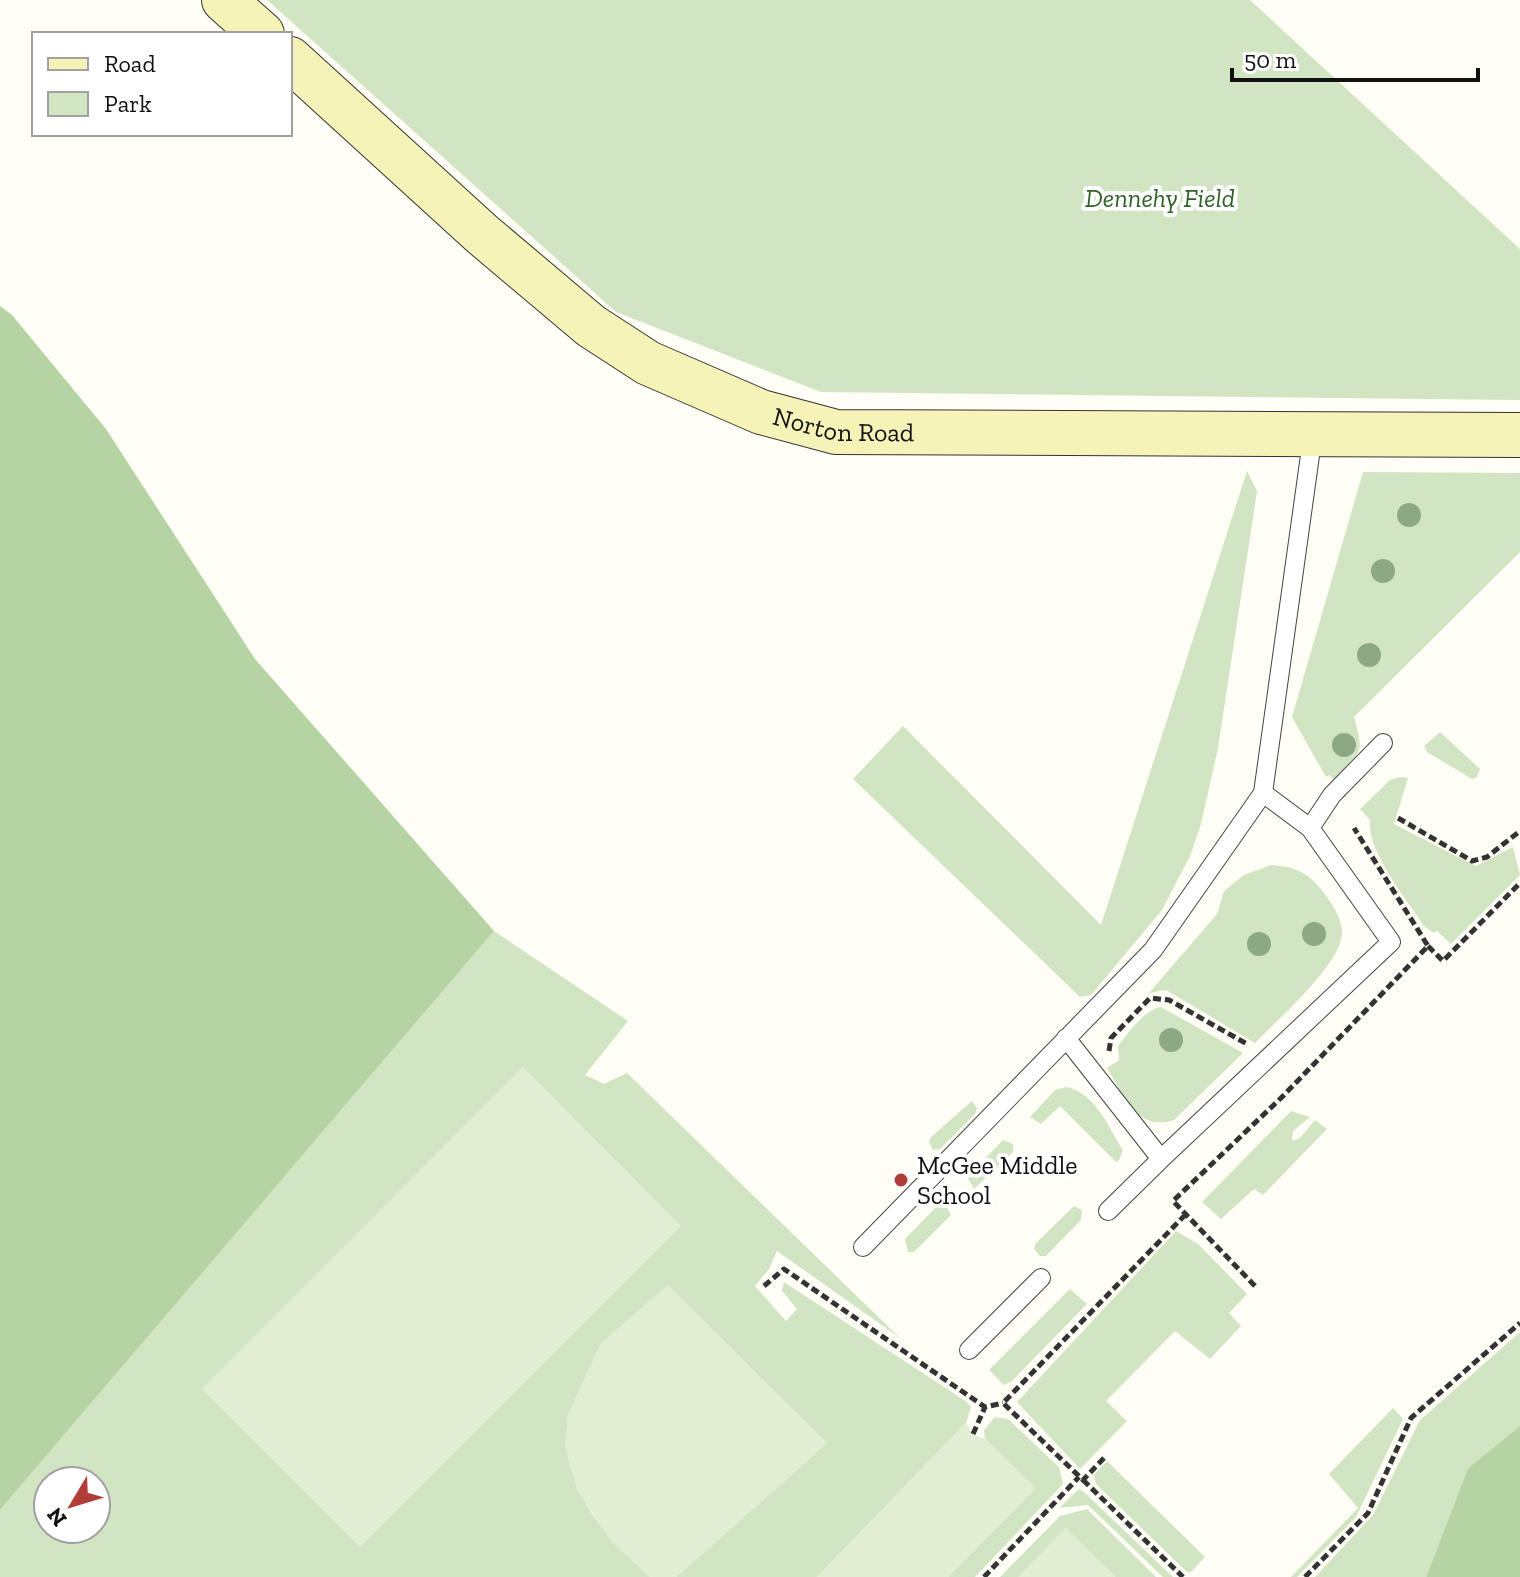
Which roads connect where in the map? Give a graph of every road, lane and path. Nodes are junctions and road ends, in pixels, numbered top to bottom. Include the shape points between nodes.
1 (224, 0) edge
2 (260, 32) edge
3 (292, 61) edge
4 (1313, 434) junction
5 (1520, 435) edge
6 (1383, 743) dead end
7 (1263, 793) junction
8 (1398, 818) dead end
9 (1310, 828) junction
10 (1354, 828) dead end
11 (1519, 833) edge
12 (1520, 883) edge
13 (1428, 946) junction
14 (1066, 1038) junction
15 (1269, 1057) junction
16 (1111, 1064) dead end
17 (1161, 1159) junction
18 (1108, 1211) dead end
19 (1186, 1214) junction
20 (863, 1247) dead end
21 (1041, 1278) dead end
22 (764, 1286) dead end
23 (1255, 1286) dead end
24 (1520, 1323) edge
25 (969, 1350) dead end
26 (1003, 1403) junction
27 (985, 1407) junction
28 (973, 1434) dead end
29 (1104, 1458) dead end
30 (1081, 1479) junction
31 (984, 1577) edge
32 (1183, 1577) edge
33 (1305, 1577) edge

1 - 2 main road
3 - 4 main road, Norton Road via 591,326 648,363 761,412 836,432
4 - 5 main road, Norton Road
4 - 7 lane
6 - 9 lane via 1332,795
7 - 9 lane
7 - 14 lane via 1153,950
8 - 11 path via 1472,861 1487,857
9 - 15 lane via 1391,942
10 - 13 path
12 - 13 path via 1443,961
13 - 19 path via 1173,1201
14 - 17 lane
14 - 20 lane
15 - 16 path via 1169,1000 1150,998 1111,1038
15 - 17 lane
17 - 18 lane
19 - 23 path
19 - 26 path
21 - 25 lane
22 - 27 path via 784,1269
24 - 33 path via 1411,1418 1368,1513
26 - 27 path
26 - 30 path
27 - 28 path
29 - 30 path
30 - 31 path
30 - 32 path

